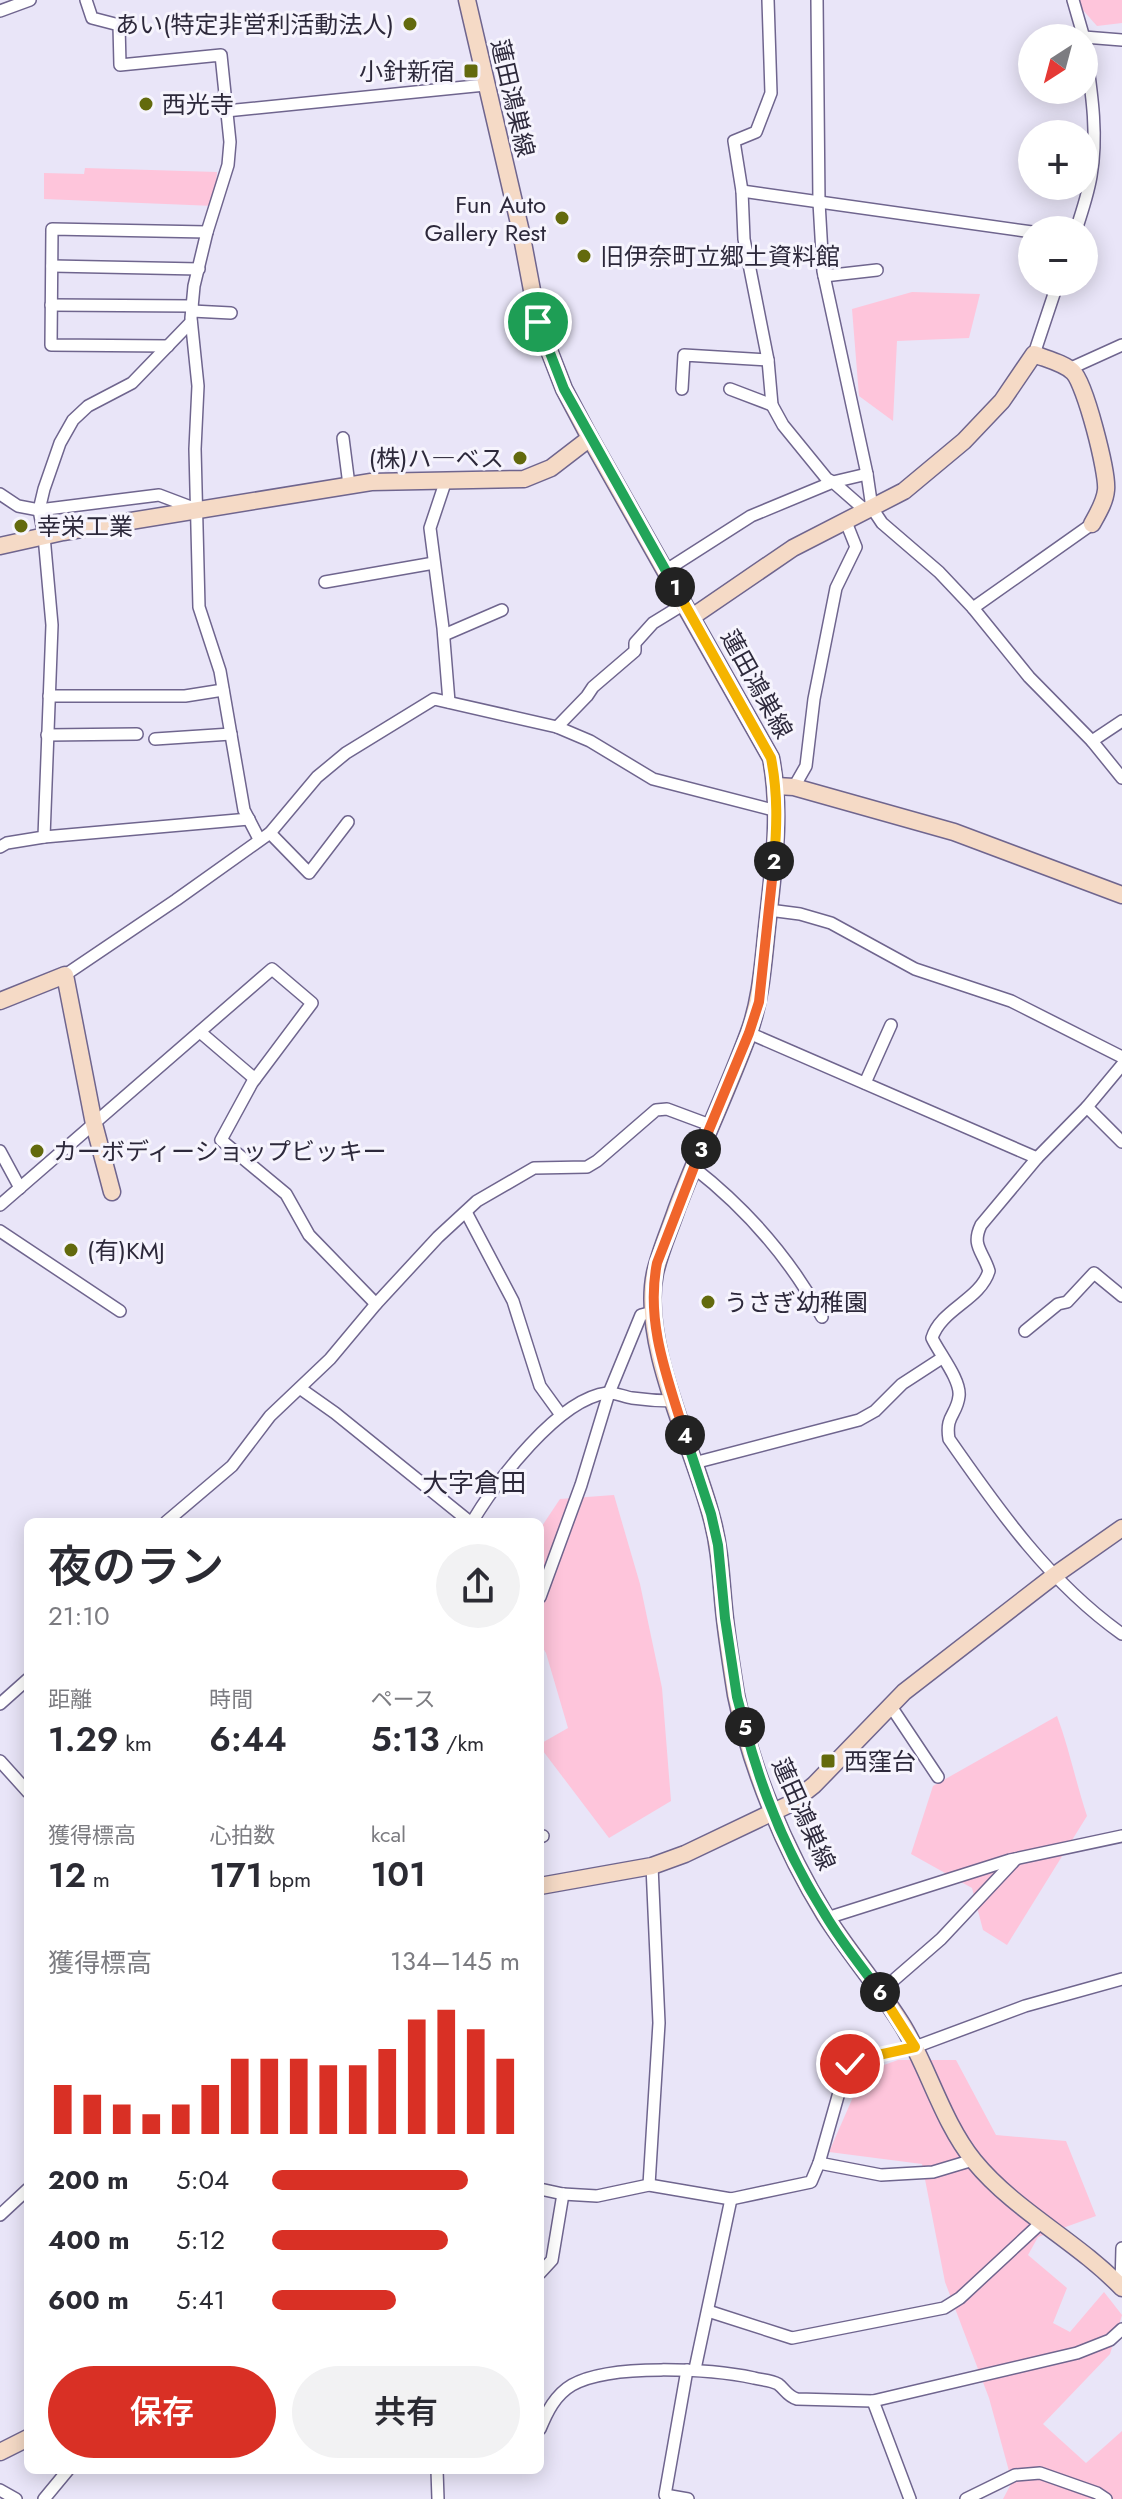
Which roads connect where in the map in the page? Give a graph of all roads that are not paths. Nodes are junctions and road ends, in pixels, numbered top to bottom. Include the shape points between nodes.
1 (30, 0) edge
2 (86, 0) edge
3 (467, 0) edge
4 (768, 0) edge
5 (817, 0) edge
6 (1073, 0) edge
7 (0, 11) edge
8 (1080, 24) edge
9 (1098, 39) edge
10 (1122, 40) edge
11 (485, 85) junction
12 (1092, 104) edge
13 (226, 111) junction
14 (742, 191) junction
15 (819, 202) junction
16 (1080, 216) edge
17 (1018, 230) edge
18 (207, 232) junction
19 (52, 266) junction
20 (199, 269) junction
21 (877, 270) dead end
22 (824, 276) junction
23 (1053, 296) edge
24 (51, 305) junction
25 (191, 313) junction
26 (231, 313) dead end
27 (1122, 345) edge
28 (168, 346) junction
29 (1034, 354) junction
30 (768, 360) junction
31 (1069, 369) junction
32 (682, 389) dead end
33 (730, 389) dead end
34 (772, 405) junction
35 (343, 438) dead end
36 (590, 438) junction
37 (867, 474) junction
38 (446, 480) junction
39 (833, 482) junction
40 (349, 485) junction
41 (0, 494) edge
42 (197, 509) junction
43 (39, 510) junction
44 (869, 510) junction
45 (846, 522) junction
46 (1092, 524) joint
47 (44, 536) junction
48 (0, 546) edge
49 (434, 563) junction
50 (665, 571) junction
51 (325, 582) dead end
52 (973, 608) junction
53 (502, 610) dead end
54 (688, 610) junction
55 (444, 635) junction
56 (223, 690) junction
57 (49, 696) junction
58 (449, 702) junction
59 (1122, 721) edge
60 (557, 727) junction
61 (137, 734) dead end
62 (231, 734) junction
63 (47, 735) junction
64 (155, 739) dead end
65 (1092, 741) junction
66 (1122, 778) edge
67 (776, 786) junction
68 (794, 787) junction
69 (777, 811) junction
70 (249, 819) junction
71 (348, 822) dead end
72 (265, 836) junction
73 (44, 837) junction
74 (0, 847) edge
75 (1122, 895) edge
76 (769, 910) junction
77 (65, 975) junction
78 (1, 998) edge
79 (891, 1025) dead end
80 (200, 1032) junction
81 (749, 1033) junction
82 (1122, 1057) edge
83 (1122, 1065) edge
84 (255, 1079) junction
85 (865, 1083) junction
86 (1087, 1107) junction
87 (94, 1124) junction
88 (710, 1125) junction
89 (1122, 1142) edge
90 (0, 1151) edge
91 (1037, 1158) junction
92 (693, 1167) junction
93 (20, 1188) junction
94 (112, 1192) dead end
95 (0, 1205) edge
96 (466, 1212) junction
97 (0, 1231) edge
98 (1122, 1296) edge
99 (376, 1304) junction
100 (120, 1311) dead end
101 (653, 1312) junction
102 (822, 1317) dead end
103 (1025, 1331) dead end
104 (942, 1358) junction
105 (301, 1389) junction
106 (609, 1393) junction
107 (675, 1401) junction
108 (561, 1415) junction
109 (694, 1463) junction
110 (171, 1518) edge
111 (466, 1518) edge
112 (474, 1518) edge
113 (1122, 1528) edge
114 (1055, 1575) junction
115 (544, 1586) edge
116 (1122, 1634) edge
117 (24, 1683) edge
118 (0, 1704) edge
119 (890, 1705) junction
120 (0, 1761) edge
121 (938, 1777) dead end
122 (24, 1788) edge
123 (774, 1812) junction
124 (1122, 1836) edge
125 (1016, 1859) junction
126 (652, 1866) junction
127 (544, 1885) edge
128 (827, 1918) junction
129 (1122, 1979) edge
130 (880, 1992) junction
131 (915, 2047) junction
132 (973, 2160) junction
133 (819, 2163) junction
134 (649, 2185) junction
135 (544, 2190) edge
136 (24, 2193) edge
137 (563, 2194) junction
138 (731, 2199) junction
139 (0, 2215) edge
140 (1043, 2221) junction
141 (1122, 2248) edge
142 (544, 2269) edge
143 (1121, 2287) edge
144 (708, 2311) junction
145 (1122, 2329) edge
146 (691, 2370) junction
147 (873, 2401) junction
148 (544, 2419) edge
149 (24, 2440) edge
150 (0, 2452) edge
151 (65, 2474) edge
152 (437, 2474) edge
153 (0, 2490) edge
154 (16, 2499) edge
155 (44, 2499) edge
156 (438, 2499) edge
157 (688, 2499) edge
158 (910, 2499) edge
159 (966, 2499) edge
160 (1106, 2499) edge

1 - 7 street
2 - 13 street via 92,18 119,25 120,65 221,55
3 - 11 street, 蓮田鴻巣線
4 - 14 street via 771,93 756,132 734,141
5 - 15 street
6 - 8 street
9 - 10 street
11 - 13 street
11 - 36 street, 蓮田鴻巣線 via 538,322
12 - 16 street via 1091,176
13 - 18 street via 228,165
14 - 15 street
14 - 30 street via 744,239
15 - 17 street
15 - 22 street
18 - 19 street via 52,229
18 - 20 street
19 - 20 street
19 - 24 street
20 - 25 street
21 - 22 street
22 - 37 street
23 - 29 street
24 - 25 street
24 - 28 street via 51,345
25 - 26 street
25 - 28 street
25 - 42 street via 198,386
27 - 31 street
28 - 43 street via 132,383 73,420 60,443
29 - 31 street
29 - 44 street via 1002,401 964,441 904,491
30 - 32 street via 684,355
30 - 34 street
31 - 46 street via 1085,395 1107,488
33 - 34 street
34 - 39 street
35 - 40 street
36 - 38 street via 551,468 524,479
36 - 50 street, 蓮田鴻巣線
37 - 39 street
37 - 44 street
38 - 40 street
38 - 49 street via 430,528
39 - 44 street
39 - 50 street via 751,516
40 - 42 street
41 - 43 street via 18,506
42 - 43 street via 159,495
42 - 47 street
42 - 56 street via 199,607
43 - 47 street
44 - 45 street
44 - 52 street
45 - 54 street
45 - 68 street via 856,547 836,588 806,766
46 - 52 street
47 - 48 street
47 - 57 street via 52,625
49 - 51 street
49 - 55 street
50 - 54 street, 蓮田鴻巣線
52 - 65 street via 1029,677
53 - 55 street
54 - 60 street via 653,623 635,643 635,651
54 - 67 street, 蓮田鴻巣線 via 771,758
55 - 58 street
56 - 57 street via 185,696
56 - 62 street
57 - 63 street
58 - 60 street
58 - 72 street via 434,699 346,753
59 - 65 street
60 - 69 street via 653,779
61 - 63 street
62 - 64 street
62 - 70 street
63 - 73 street
65 - 66 street
67 - 68 street
67 - 69 street, 蓮田鴻巣線
68 - 75 street via 954,832
69 - 76 street, 蓮田鴻巣線
70 - 72 street
70 - 73 street
71 - 72 street via 309,873
72 - 77 street
73 - 74 street
76 - 81 street, 蓮田鴻巣線 via 759,1002
76 - 82 street via 831,923 915,969 1011,1001
77 - 78 street
77 - 87 street
79 - 85 street
80 - 84 street
80 - 84 street via 272,969 312,1003
80 - 87 street
81 - 85 street
81 - 88 street, 蓮田鴻巣線
83 - 86 street
84 - 99 street via 221,1140 286,1194 309,1235
85 - 91 street
86 - 89 street
86 - 91 street
87 - 93 street
87 - 94 street
88 - 92 street, 蓮田鴻巣線
88 - 96 street via 656,1110 587,1167 534,1168
90 - 93 street
91 - 104 street via 977,1233 976,1245 989,1271 985,1282 936,1326 932,1338
92 - 101 street, 蓮田鴻巣線 via 657,1263
92 - 102 street via 727,1193 777,1248
93 - 95 street
96 - 99 street
96 - 108 street via 513,1301 540,1386
97 - 100 street
98 - 103 street via 1094,1273 1067,1302
99 - 105 street
101 - 106 street via 641,1315
101 - 107 street, 蓮田鴻巣線
104 - 109 street via 859,1420
104 - 114 street via 958,1383 959,1398 947,1424 949,1439 1019,1537
105 - 110 street via 270,1416 232,1466
105 - 111 street
106 - 107 street
106 - 108 street
106 - 115 street
107 - 109 street, 蓮田鴻巣線
108 - 112 street via 508,1469
109 - 123 street, 蓮田鴻巣線 via 718,1545 737,1697
113 - 114 street
114 - 116 street
114 - 119 street
117 - 118 street
119 - 121 street
119 - 123 street via 814,1785
120 - 122 street
123 - 126 street
123 - 128 street, 蓮田鴻巣線
124 - 125 street
125 - 128 street
125 - 130 street via 941,1939
126 - 127 street
126 - 134 street via 659,2023
128 - 130 street, 蓮田鴻巣線
129 - 131 street via 1025,2006
130 - 131 street, 蓮田鴻巣線
131 - 132 street, 蓮田鴻巣線
131 - 133 street via 850,2064
132 - 133 street via 933,2172 881,2175
132 - 140 street, 蓮田鴻巣線
133 - 138 street via 811,2182
134 - 137 street via 597,2196
134 - 138 street
135 - 137 street
136 - 139 street
137 - 142 street via 552,2260
138 - 144 street
140 - 143 street, 蓮田鴻巣線
140 - 144 street via 944,2308 792,2338
141 - 143 street
144 - 146 street
145 - 147 street via 1110,2340 1077,2353
146 - 147 street via 778,2384 797,2399
146 - 148 street via 582,2380 550,2405
146 - 157 street via 665,2495
147 - 158 street
149 - 150 street
151 - 155 street
152 - 156 street
153 - 154 street
159 - 160 street via 1015,2475 1040,2473

